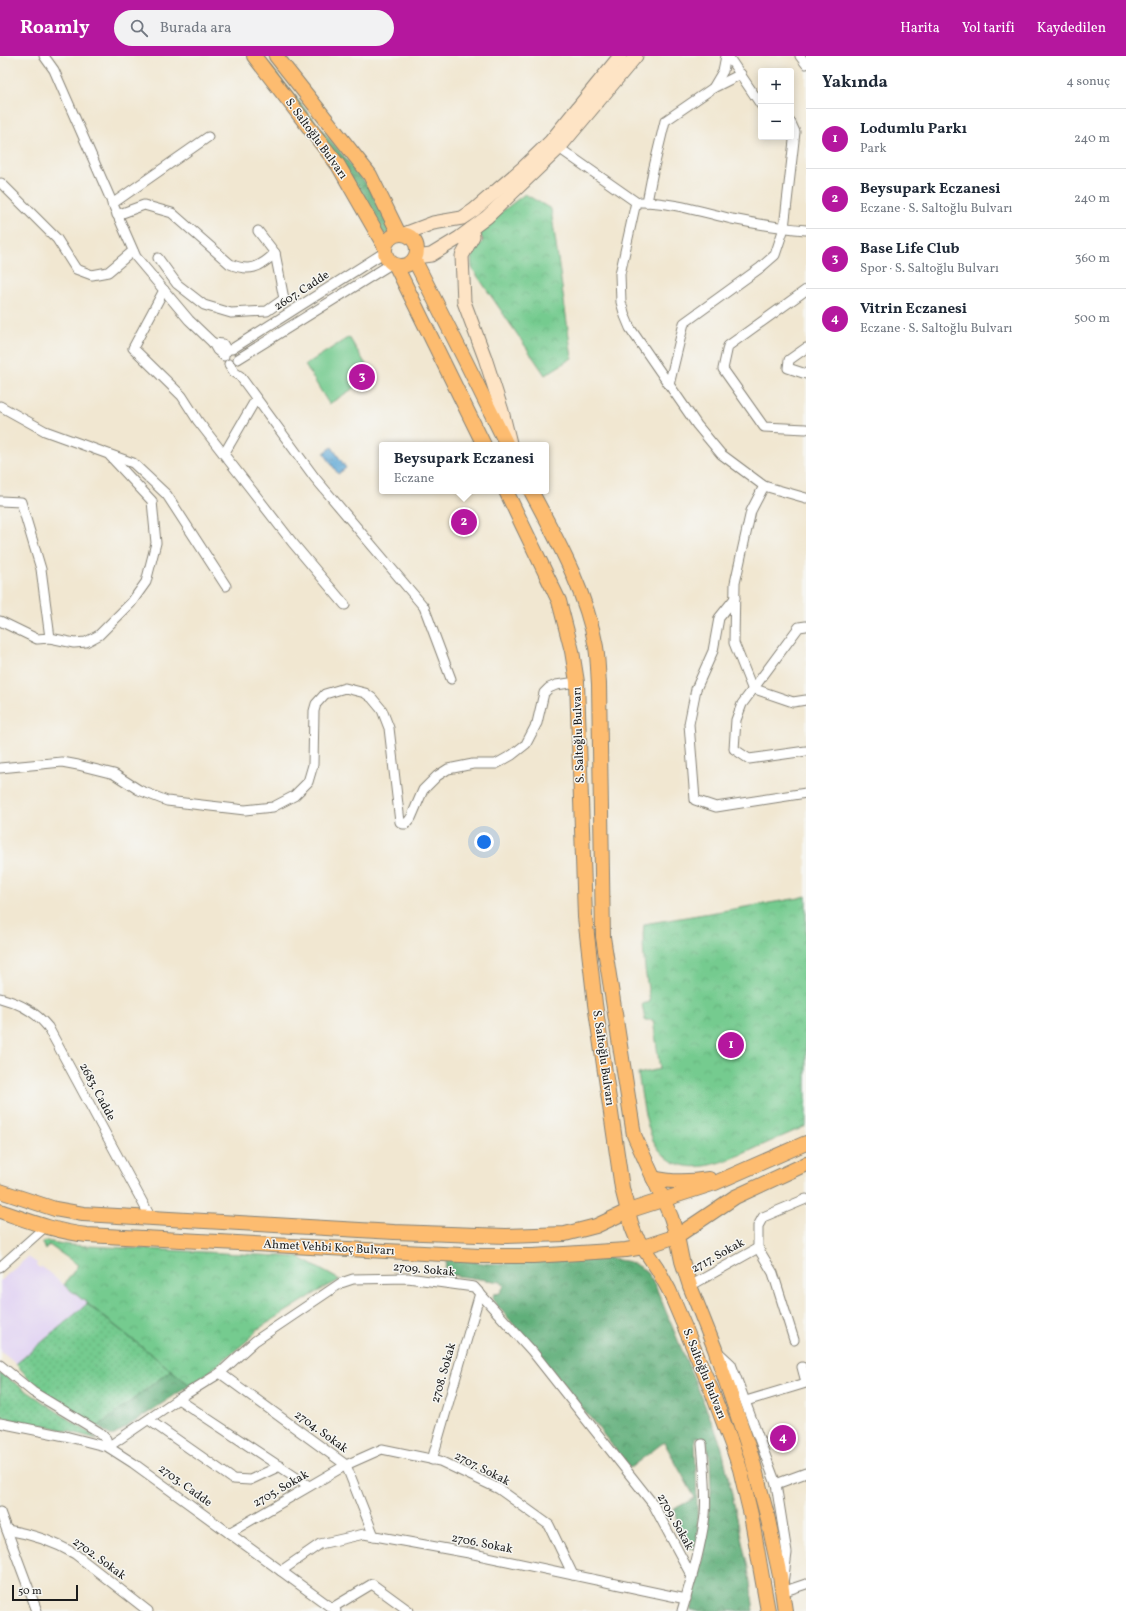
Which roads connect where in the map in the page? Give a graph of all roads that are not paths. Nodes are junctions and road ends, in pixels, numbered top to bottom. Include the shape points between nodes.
1 (44, 56) edge
2 (254, 56) edge
3 (276, 56) edge
4 (620, 56) edge
5 (636, 56) edge
6 (727, 56) edge
7 (800, 56) edge
8 (806, 64) edge
9 (740, 74) junction
10 (713, 88) junction
11 (760, 104) edge
12 (794, 130) edge
13 (208, 137) dead end
14 (555, 145) junction
15 (1, 183) dead end
16 (636, 202) junction
17 (647, 202) junction
18 (112, 204) junction
19 (117, 215) junction
20 (784, 228) junction
21 (471, 229) junction
22 (806, 230) edge
23 (258, 231) dead end
24 (402, 234) junction
25 (133, 250) junction
26 (275, 253) junction
27 (389, 257) junction
28 (158, 258) dead end
29 (415, 259) junction
30 (164, 290) junction
31 (806, 290) edge
32 (324, 291) junction
33 (331, 301) junction
34 (806, 348) edge
35 (228, 352) junction
36 (235, 362) junction
37 (806, 374) edge
38 (669, 384) junction
39 (256, 399) junction
40 (0, 406) edge
41 (806, 428) edge
42 (482, 442) edge
43 (506, 442) edge
44 (509, 442) edge
45 (108, 454) junction
46 (224, 454) junction
47 (764, 486) junction
48 (507, 494) edge
49 (533, 494) edge
50 (806, 498) edge
51 (0, 501) edge
52 (226, 586) dead end
53 (735, 598) junction
54 (345, 605) dead end
55 (0, 621) edge
56 (806, 626) edge
57 (50, 638) junction
58 (451, 679) dead end
59 (577, 682) junction
60 (752, 688) junction
61 (806, 700) edge
62 (806, 751) edge
63 (0, 768) edge
64 (806, 793) edge
65 (0, 998) edge
66 (806, 1143) edge
67 (806, 1164) edge
68 (731, 1176) junction
69 (653, 1178) junction
70 (0, 1191) edge
71 (806, 1199) edge
72 (665, 1200) junction
73 (0, 1211) edge
74 (628, 1211) junction
75 (151, 1218) junction
76 (45, 1227) junction
77 (677, 1236) junction
78 (643, 1247) junction
79 (758, 1248) junction
80 (0, 1267) edge
81 (690, 1286) junction
82 (480, 1293) junction
83 (794, 1340) dead end
84 (715, 1349) junction
85 (0, 1365) edge
86 (802, 1367) dead end
87 (220, 1373) junction
88 (806, 1383) edge
89 (178, 1399) junction
90 (746, 1401) junction
91 (149, 1420) junction
92 (0, 1423) edge
93 (702, 1444) dead end
94 (108, 1446) junction
95 (432, 1460) junction
96 (346, 1465) junction
97 (280, 1466) junction
98 (806, 1473) edge
99 (776, 1484) junction
100 (309, 1486) junction
101 (0, 1512) edge
102 (7, 1530) junction
103 (229, 1533) junction
104 (374, 1536) junction
105 (281, 1571) junction
106 (573, 1574) junction
107 (692, 1577) junction
108 (806, 1584) edge
109 (782, 1592) junction
110 (686, 1599) junction
111 (334, 1609) edge
112 (37, 1611) edge
113 (148, 1611) edge
114 (409, 1611) edge
115 (682, 1611) edge
116 (768, 1611) edge
117 (785, 1611) edge

1 - 18 street via 54,70
2 - 27 main road, S. Saltoğlu Bulvarı via 338,165
3 - 24 main road, S. Saltoğlu Bulvarı via 370,175
4 - 14 street
5 - 14 street
6 - 9 street
6 - 10 street via 724,71
7 - 8 street
9 - 10 street
9 - 11 street
10 - 17 street via 665,121
12 - 20 street
13 - 18 street
14 - 16 street
14 - 21 street via 487,217
14 - 24 street via 467,215
15 - 25 street via 57,239 76,269 92,275 108,272
16 - 17 street
16 - 38 street via 620,274 622,302 630,328
17 - 20 street via 659,202 735,220
18 - 19 street
19 - 25 street
19 - 26 street via 144,205 172,213 230,264 241,269 258,267
20 - 22 street
20 - 38 street via 775,255 684,323
21 - 29 street via 431,255
21 - 44 street via 473,236 462,256 464,302 485,358
23 - 26 street
24 - 27 main road via 390,238
24 - 29 main road, S. Saltoğlu Bulvarı via 414,239 417,244
25 - 30 street
26 - 28 street via 284,299 267,311 231,313 204,305 177,284
27 - 29 main road via 406,266
27 - 32 street, 2607. Cadde
27 - 33 street, 2607. Cadde
27 - 42 main road, S. Saltoğlu Bulvarı
29 - 43 main road, S. Saltoğlu Bulvarı
30 - 35 street via 189,320 213,342 223,344
30 - 46 street via 133,348 182,396
31 - 41 street via 728,346 723,368 764,427
32 - 33 street
32 - 35 street, 2607. Cadde
33 - 36 street, 2607. Cadde
34 - 37 street via 788,360 788,368
35 - 36 street via 238,354
35 - 36 street via 224,360
36 - 39 street via 240,376
38 - 47 street via 721,454
39 - 46 street
39 - 58 street via 315,478 424,607
40 - 45 street via 45,431
45 - 52 street via 133,463 167,494
45 - 57 street via 152,501 156,543 146,582 131,603 99,635 86,642 74,643
46 - 54 street
47 - 50 street
47 - 53 street via 751,511 735,583
48 - 59 main road, S. Saltoğlu Bulvarı via 559,601
49 - 69 main road, S. Saltoğlu Bulvarı via 582,596 596,647 599,684 603,937 634,1134
51 - 57 street via 21,502 41,569
53 - 60 street via 734,643
53 - 64 street via 719,618 713,651 696,689 689,724 695,800 716,807
55 - 57 street via 37,639
56 - 60 street via 798,627
59 - 63 street via 556,685 544,693 537,724 526,744 512,755 496,764 473,764 448,769 437,776 423,790 412,818 406,824 400,822 389,728 382,710 365,693 345,688 325,694 316,704 314,765 308,782 294,796 273,807 245,810 167,801 139,790 114,774 62,762
59 - 74 main road, S. Saltoğlu Bulvarı via 585,917 621,1185
60 - 61 street via 793,702
60 - 62 street via 736,720 734,749 749,759
65 - 75 street, 2683. Cadde via 36,1014 48,1027
66 - 68 main road
67 - 77 main road, Ahmet Vehbi Koç Bulvarı via 735,1197
68 - 69 main road via 694,1182
68 - 72 main road, Ahmet Vehbi Koç Bulvarı
69 - 72 main road, S. Saltoğlu Bulvarı
70 - 75 main road, Ahmet Vehbi Koç Bulvarı via 70,1213
71 - 79 street via 764,1217 758,1226
72 - 74 main road, Ahmet Vehbi Koç Bulvarı
72 - 77 main road, S. Saltoğlu Bulvarı
73 - 76 main road, Ahmet Vehbi Koç Bulvarı
74 - 75 main road, Ahmet Vehbi Koç Bulvarı via 585,1230 540,1236 394,1232
74 - 78 main road, S. Saltoğlu Bulvarı via 632,1227
76 - 78 main road, Ahmet Vehbi Koç Bulvarı via 72,1233 118,1237 480,1256 533,1256
76 - 80 street
77 - 78 main road, Ahmet Vehbi Koç Bulvarı
77 - 81 main road, S. Saltoğlu Bulvarı
78 - 116 main road, S. Saltoğlu Bulvarı via 669,1290 732,1445 751,1515
79 - 81 street, 2717. Sokak
79 - 83 street via 773,1274
81 - 84 main road, S. Saltoğlu Bulvarı
82 - 87 street, 2709. Sokak via 474,1287 408,1278 353,1279 341,1283 255,1341
82 - 95 street, 2708. Sokak
82 - 107 street, 2709. Sokak via 532,1351 653,1504
84 - 90 street via 731,1364
84 - 109 main road, S. Saltoğlu Bulvarı via 752,1458 767,1515
85 - 94 street via 33,1392 100,1432
86 - 88 street
87 - 89 street, 2709. Sokak
87 - 96 street, 2704. Sokak
88 - 90 street
89 - 91 street, 2709. Sokak
89 - 97 street
90 - 99 street
91 - 94 street, 2709. Sokak
91 - 97 street via 234,1479 250,1480
92 - 94 street, 2703. Cadde
93 - 107 street via 706,1489 705,1515
94 - 103 street, 2703. Cadde
95 - 96 street, 2707. Sokak via 382,1449
95 - 106 street, 2707. Sokak via 499,1488 549,1525
96 - 100 street, 2705. Sokak
96 - 104 street, 2704. Sokak
97 - 100 street
98 - 99 street
99 - 109 street via 787,1553
100 - 103 street, 2705. Sokak
101 - 102 street
102 - 112 street
102 - 113 street, 2702. Sokak via 36,1535 65,1548
103 - 105 street, 2703. Cadde
104 - 105 street, 2706. Sokak via 364,1534 320,1544
104 - 106 street, 2706. Sokak
105 - 111 street, 2703. Cadde
106 - 110 street, 2706. Sokak
107 - 110 street
108 - 109 street
109 - 117 main road, S. Saltoğlu Bulvarı
110 - 115 street
111 - 114 street via 372,1584

